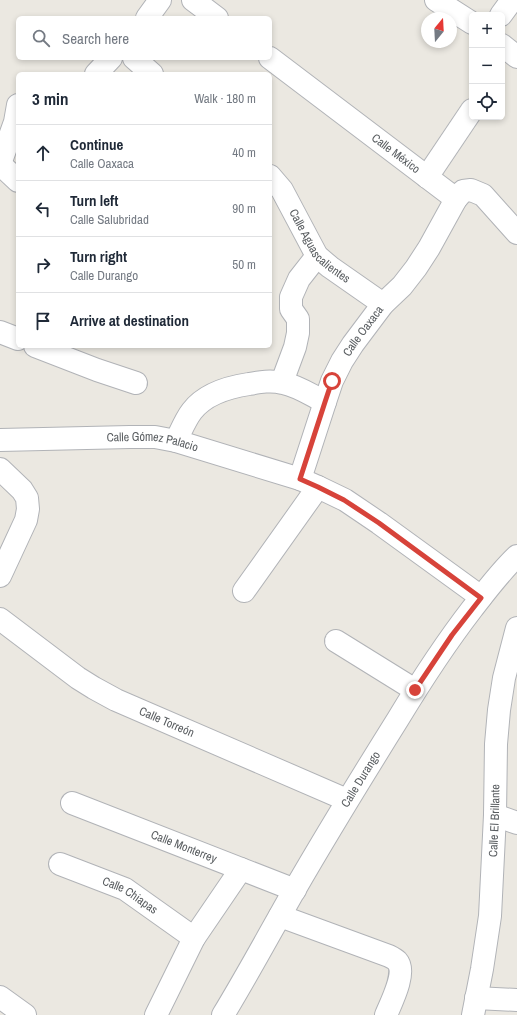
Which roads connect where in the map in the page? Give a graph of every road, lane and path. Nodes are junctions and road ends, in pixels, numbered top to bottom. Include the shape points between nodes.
1 (160, 0) edge
2 (193, 0) edge
3 (436, 0) edge
4 (512, 0) edge
5 (503, 12) edge
6 (148, 16) edge
7 (214, 16) edge
8 (469, 21) edge
9 (109, 60) edge
10 (136, 60) edge
11 (272, 60) edge
12 (98, 72) edge
13 (150, 72) edge
14 (469, 114) edge
15 (16, 116) edge
16 (7, 170) edge
17 (427, 177) junction
18 (272, 178) edge
19 (456, 199) junction
20 (517, 233) edge
21 (317, 256) junction
22 (383, 304) junction
23 (0, 332) edge
24 (16, 338) edge
25 (40, 348) edge
26 (282, 382) junction
27 (136, 383) dead end
28 (325, 402) junction
29 (0, 440) edge
30 (176, 441) junction
31 (0, 469) edge
32 (309, 483) junction
33 (517, 556) edge
34 (0, 576) edge
35 (244, 591) dead end
36 (481, 598) junction
37 (0, 619) edge
38 (517, 628) edge
39 (336, 642) dead end
40 (415, 690) junction
41 (347, 800) junction
42 (72, 803) dead end
43 (495, 815) junction
44 (517, 823) edge
45 (60, 864) dead end
46 (241, 869) junction
47 (295, 890) junction
48 (280, 916) junction
49 (194, 938) junction
50 (0, 998) edge
51 (517, 1000) edge
52 (474, 1007) edge
53 (25, 1015) edge
54 (156, 1015) edge
55 (223, 1015) edge
56 (386, 1015) edge

1 - 6 street
2 - 7 street
3 - 8 street
4 - 5 street
9 - 12 street
10 - 13 street
11 - 17 street, Calle México
14 - 17 street
15 - 16 street
17 - 19 street, Calle México
18 - 21 street, Calle Aguascalientes via 282,190
19 - 20 street via 463,191 471,190 483,195
19 - 22 street, Calle Oaxaca via 416,268
21 - 22 street, Calle Aguascalientes
21 - 26 street via 300,279 291,297 291,309 298,319 298,333
22 - 28 street, Calle Oaxaca via 342,360
23 - 24 street
25 - 27 street
26 - 28 street
26 - 30 street via 269,381 236,386 204,399 192,410
28 - 32 street, Calle Oaxaca
29 - 30 street, Calle Gómez Palacio via 155,437
30 - 32 street, Calle Gómez Palacio
31 - 34 street via 22,490 27,498 28,509 26,520
32 - 35 street, Calle Oaxaca
32 - 36 street, Calle Gómez Palacio via 344,500 379,523
33 - 36 street, Calle Durango
36 - 40 street, Calle Durango
37 - 41 street, Calle Torreón via 78,678 110,697
38 - 43 street, Calle El Brillante via 499,710
39 - 40 street
40 - 41 street, Calle Durango
41 - 47 street, Calle Durango
42 - 46 street, Calle Monterrey
43 - 44 street
43 - 52 street, Calle El Brillante via 490,916
45 - 49 street, Calle Chiapas via 125,889
46 - 47 street, Calle Monterrey
46 - 49 street
47 - 48 street, Calle Durango
48 - 55 street, Calle Durango
48 - 56 street via 397,961 400,979
49 - 54 street
50 - 53 street
51 - 52 street

